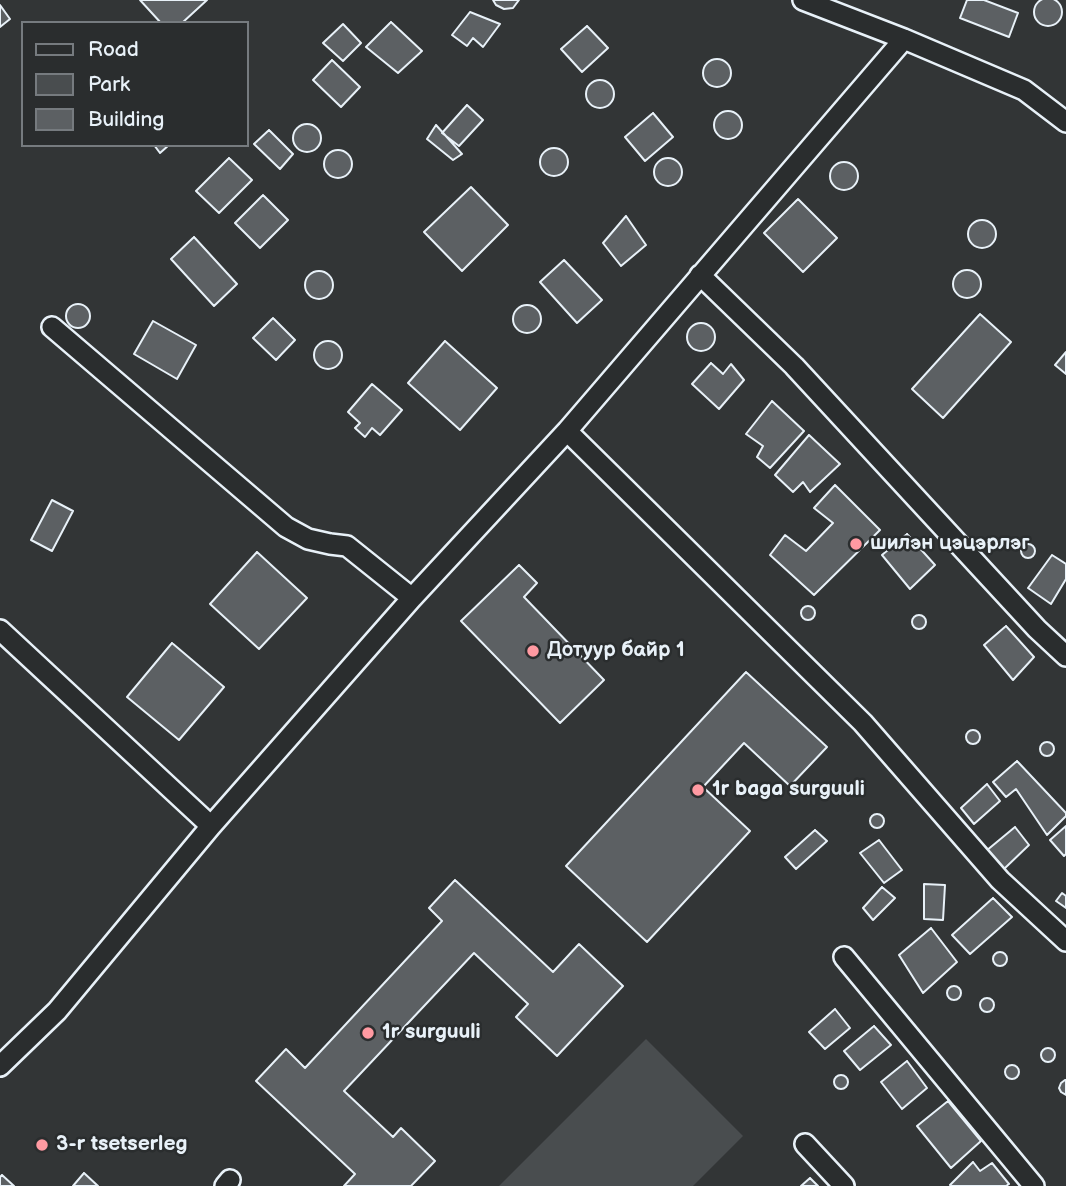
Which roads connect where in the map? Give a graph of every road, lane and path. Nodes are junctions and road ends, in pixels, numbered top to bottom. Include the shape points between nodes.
1 (803, 0) edge
2 (904, 39) junction
3 (1066, 122) edge
4 (700, 275) junction
5 (52, 327) dead end
6 (567, 431) junction
7 (412, 598) junction
8 (0, 630) edge
9 (1066, 656) edge
10 (211, 826) junction
11 (1066, 941) edge
12 (844, 957) dead end
13 (0, 1066) edge
14 (805, 1144) dead end
15 (844, 1186) edge
16 (1034, 1186) edge

1 - 2 street
2 - 3 street via 1024,90
2 - 4 street
4 - 6 street
4 - 9 street via 794,366
5 - 7 street via 286,527 308,539 348,546
6 - 7 street
6 - 11 street via 863,723 1000,880
7 - 10 street
8 - 10 street
10 - 13 street via 57,1011
12 - 16 street
14 - 15 street

